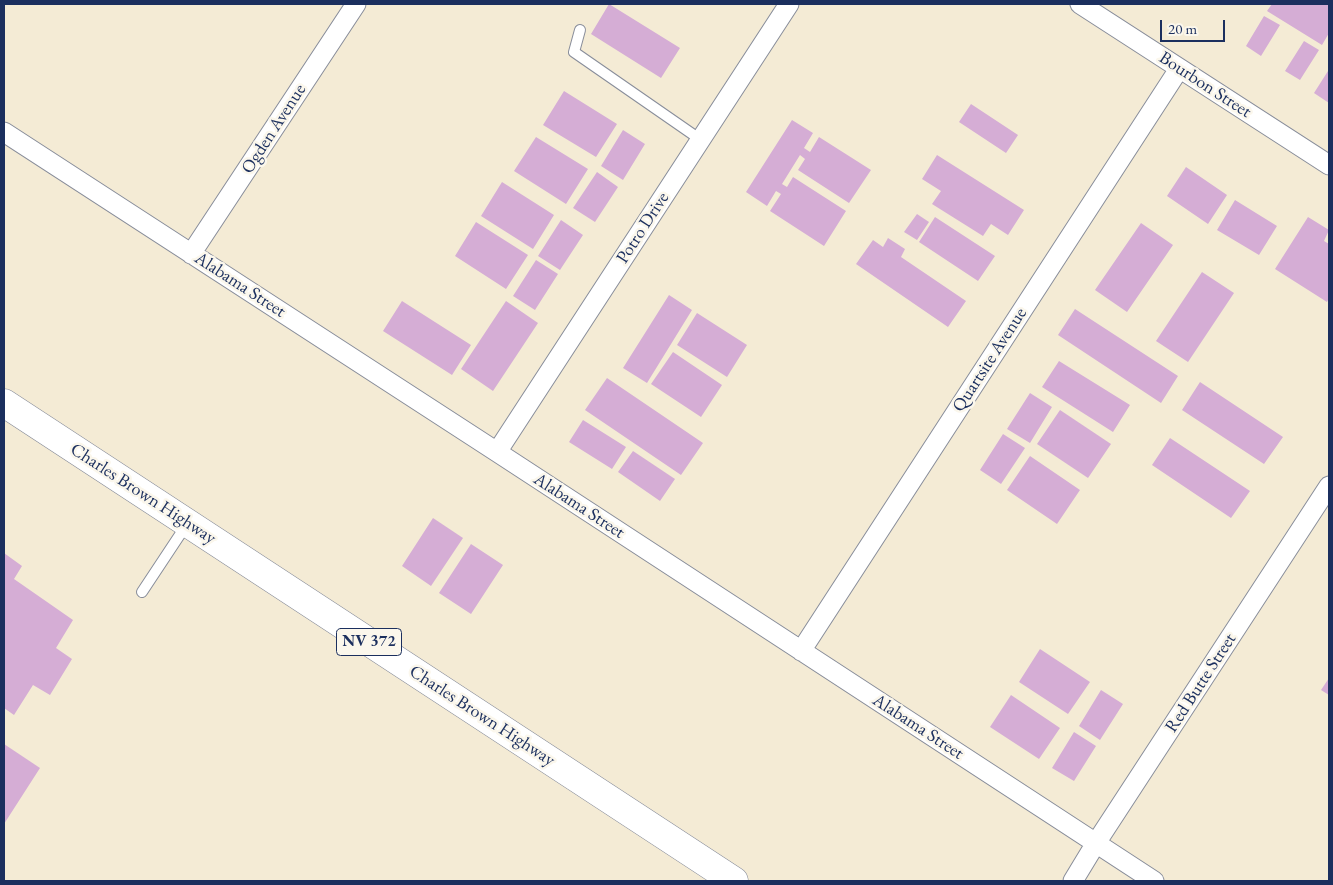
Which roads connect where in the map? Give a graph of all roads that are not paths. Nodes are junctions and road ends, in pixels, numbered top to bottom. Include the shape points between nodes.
1 (356, 4) edge
2 (789, 4) edge
3 (1080, 4) edge
4 (580, 30) dead end
5 (1180, 69) junction
6 (4, 132) edge
7 (701, 140) junction
8 (1329, 165) edge
9 (192, 254) junction
10 (4, 403) edge
11 (497, 452) junction
12 (1329, 486) edge
13 (188, 523) junction
14 (142, 592) dead end
15 (801, 651) junction
16 (1096, 843) junction
17 (734, 881) edge
18 (1073, 881) edge
19 (1154, 881) edge

1 - 9 street, Ogden Avenue
2 - 7 street, Potro Drive
3 - 5 street, Bourbon Street
4 - 7 lane via 574,52
5 - 8 street, Bourbon Street
5 - 15 street, Quartsite Avenue
6 - 9 street, Alabama Street
7 - 11 street, Potro Drive
9 - 11 street, Alabama Street
10 - 13 main road, Charles Brown Highway / NV 372
11 - 15 street, Alabama Street
12 - 16 street, Red Butte Street
13 - 14 lane
13 - 17 main road, Charles Brown Highway / NV 372
15 - 16 street, Alabama Street
16 - 18 street, Red Butte Street
16 - 19 street, Alabama Street

